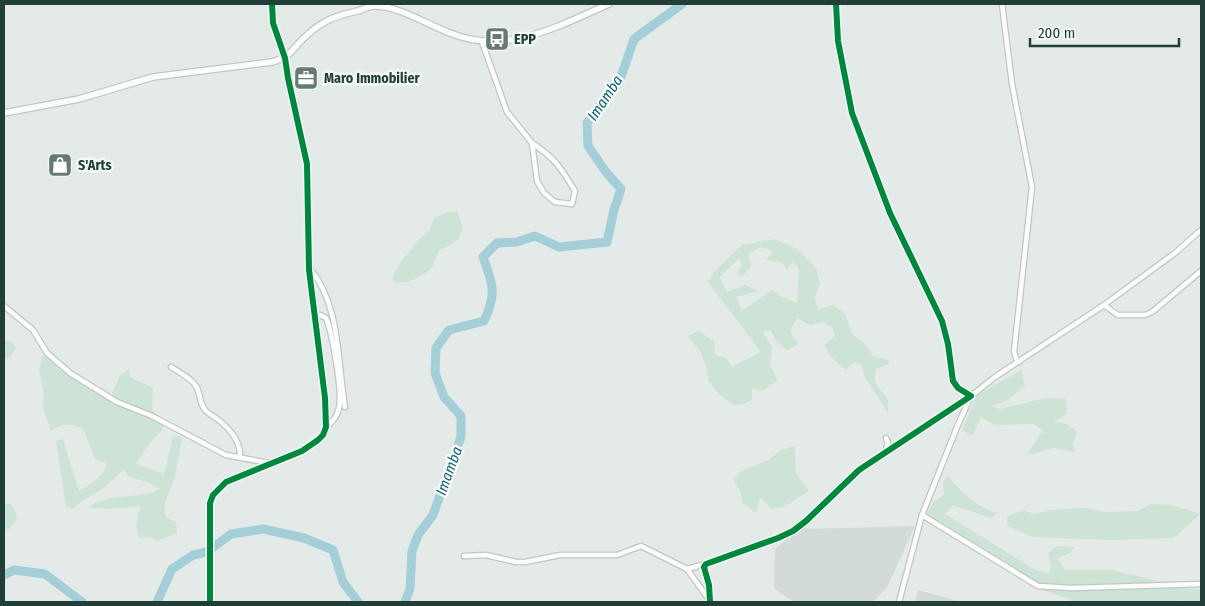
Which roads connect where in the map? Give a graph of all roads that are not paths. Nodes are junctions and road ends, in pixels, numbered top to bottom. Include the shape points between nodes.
1 (272, 4) edge
2 (387, 4) edge
3 (609, 4) edge
4 (836, 4) edge
5 (1002, 4) edge
6 (380, 6) junction
7 (482, 42) junction
8 (286, 58) junction
9 (4, 113) edge
10 (532, 143) junction
11 (1201, 230) edge
12 (309, 267) junction
13 (1201, 271) edge
14 (1104, 305) junction
15 (4, 306) edge
16 (315, 316) junction
17 (1019, 362) junction
18 (171, 366) dead end
19 (971, 396) junction
20 (346, 407) dead end
21 (326, 427) junction
22 (886, 438) dead end
23 (885, 453) junction
24 (240, 457) junction
25 (269, 463) junction
26 (922, 516) junction
27 (464, 556) dead end
28 (706, 564) junction
29 (687, 569) junction
30 (1201, 584) edge
31 (210, 602) edge
32 (710, 602) edge
33 (899, 602) edge

1 - 8 street via 273,23
2 - 6 street
3 - 7 street via 550,30 500,42
4 - 19 street via 838,41 852,114 890,213 942,321 953,381
5 - 17 street via 1012,84 1032,187 1014,352
6 - 7 street
6 - 8 street via 330,18 307,35
7 - 10 street via 507,112
8 - 9 street via 153,77 79,99
8 - 12 street via 307,164
10 - 10 street via 537,181 544,193 555,202 572,204 575,191 566,177 551,156
11 - 14 street
12 - 16 street
12 - 20 street via 320,283 333,318
13 - 14 street via 1145,315 1118,315
14 - 17 street
15 - 24 street via 33,330 47,353 70,373 117,402 152,416 226,455
16 - 21 street
16 - 21 street via 326,318 331,332 340,393 340,407 335,420
17 - 19 street
18 - 24 street via 197,387 202,406 232,434
19 - 23 street
19 - 26 street
21 - 25 street via 323,435 302,451
22 - 23 street
23 - 28 street via 859,470 793,531
24 - 25 street
25 - 31 street via 234,477 213,495 210,503
26 - 30 street via 1038,586
26 - 33 street
27 - 29 street via 486,555 525,562 560,555 616,555 641,546
28 - 29 street
28 - 32 street
29 - 32 street

